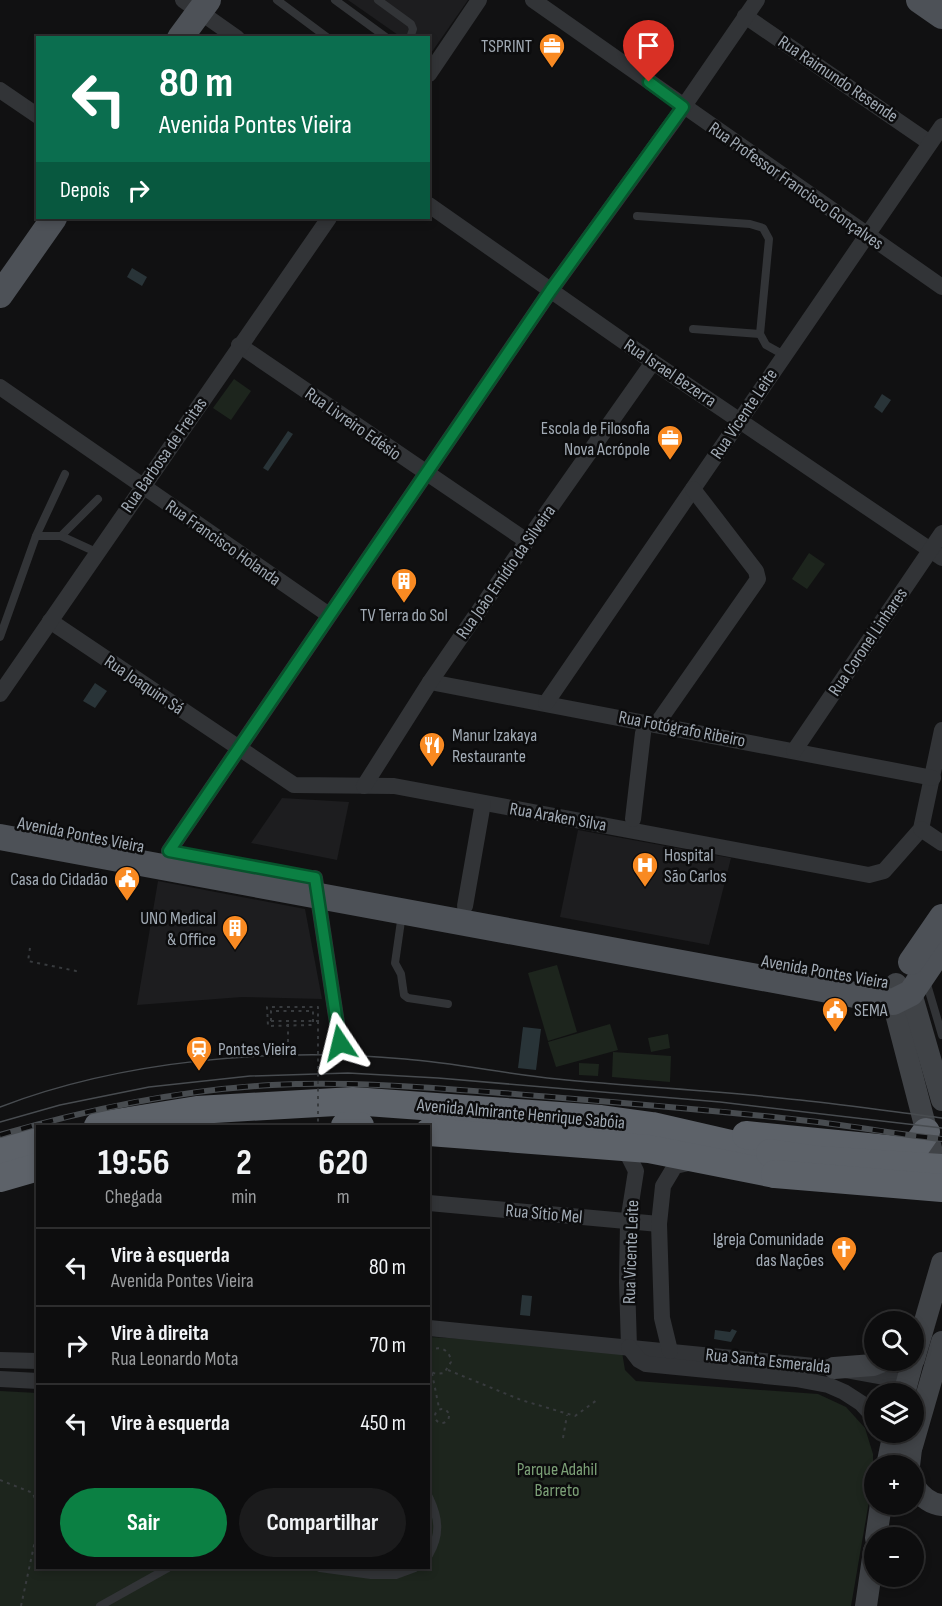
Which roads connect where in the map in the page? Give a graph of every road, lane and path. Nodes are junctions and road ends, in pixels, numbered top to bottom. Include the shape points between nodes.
1 (277, 0) edge
2 (335, 0) edge
3 (378, 0) edge
4 (478, 0) edge
5 (533, 0) edge
6 (757, 0) edge
7 (919, 0) edge
8 (193, 3) edge
9 (746, 16) junction
10 (942, 16) edge
11 (164, 36) edge
12 (181, 36) edge
13 (234, 36) edge
14 (325, 36) edge
15 (384, 36) edge
16 (411, 36) edge
17 (430, 70) edge
18 (0, 90) edge
19 (683, 107) junction
20 (36, 115) edge
21 (942, 126) edge
22 (930, 143) junction
23 (430, 206) edge
24 (637, 216) dead end
25 (36, 217) edge
26 (53, 219) edge
27 (328, 219) edge
28 (867, 236) junction
29 (0, 269) edge
30 (942, 287) edge
31 (551, 290) junction
32 (0, 295) edge
33 (693, 329) dead end
34 (760, 334) junction
35 (239, 345) junction
36 (784, 355) junction
37 (653, 362) junction
38 (0, 387) edge
39 (740, 421) junction
40 (66, 474) dead end
41 (426, 474) junction
42 (142, 486) junction
43 (693, 489) junction
44 (98, 499) dead end
45 (942, 533) edge
46 (36, 536) junction
47 (61, 536) junction
48 (527, 541) junction
49 (96, 552) junction
50 (936, 554) edge
51 (329, 615) junction
52 (50, 621) junction
53 (0, 637) edge
54 (430, 682) junction
55 (0, 693) edge
56 (546, 703) junction
57 (650, 729) junction
58 (942, 730) edge
59 (239, 749) junction
60 (794, 751) junction
61 (933, 778) junction
62 (364, 786) junction
63 (483, 803) junction
64 (633, 819) dead end
65 (0, 820) edge
66 (921, 829) junction
67 (0, 837) edge
68 (942, 843) edge
69 (169, 851) junction
70 (316, 887) junction
71 (465, 906) junction
72 (402, 912) junction
73 (942, 917) edge
74 (942, 947) edge
75 (30, 948) dead end
76 (75, 972) dead end
77 (906, 988) junction
78 (448, 1004) dead end
79 (288, 1021) junction
80 (337, 1022) junction
81 (942, 1035) edge
82 (340, 1043) dead end
83 (288, 1057) dead end
84 (942, 1100) edge
85 (104, 1125) edge
86 (318, 1125) edge
87 (652, 1126) junction
88 (430, 1132) edge
89 (926, 1132) junction
90 (36, 1140) edge
91 (598, 1144) junction
92 (0, 1150) edge
93 (703, 1160) junction
94 (772, 1164) junction
95 (36, 1168) edge
96 (942, 1168) edge
97 (0, 1178) edge
98 (942, 1189) edge
99 (430, 1203) edge
100 (628, 1221) junction
101 (659, 1224) junction
102 (942, 1263) edge
103 (924, 1316) edge
104 (430, 1328) edge
105 (942, 1342) edge
106 (629, 1347) junction
107 (430, 1351) edge
108 (670, 1351) junction
109 (0, 1360) edge
110 (36, 1361) edge
111 (864, 1366) edge
112 (834, 1368) junction
113 (448, 1370) junction
114 (430, 1372) edge
115 (0, 1379) edge
116 (36, 1381) edge
117 (896, 1383) edge
118 (597, 1400) dead end
119 (864, 1406) edge
120 (440, 1409) junction
121 (567, 1414) junction
122 (435, 1419) junction
123 (430, 1420) edge
124 (563, 1438) dead end
125 (907, 1444) edge
126 (896, 1455) edge
127 (0, 1480) edge
128 (924, 1498) edge
129 (430, 1500) edge
130 (36, 1502) edge
131 (942, 1506) edge
132 (36, 1536) edge
133 (430, 1553) edge
134 (166, 1569) edge
135 (327, 1569) edge
136 (412, 1569) edge
137 (869, 1587) edge
138 (21, 1606) edge
139 (100, 1606) edge
140 (867, 1606) edge

1 - 14 lane
2 - 15 lane
3 - 16 lane via 411,24
4 - 17 street
5 - 19 street, Rua Professor Francisco Gonçalves
6 - 9 street
7 - 10 main road
8 - 11 main road
8 - 12 main road
8 - 13 street
9 - 19 street
9 - 22 street, Rua Raimundo Resende
18 - 20 street
19 - 28 street, Rua Professor Francisco Gonçalves
19 - 31 street
21 - 22 street, Rua Vicente Leite
22 - 28 street, Rua Vicente Leite
23 - 31 street, Rua Israel Bezerra
24 - 34 lane via 763,228 769,239
25 - 29 main road
26 - 32 main road
27 - 35 street, Rua Barbosa de Freitas
28 - 30 street, Rua Professor Francisco Gonçalves
28 - 36 street, Rua Vicente Leite
31 - 37 street, Rua Israel Bezerra
31 - 41 street
33 - 34 lane
34 - 36 lane via 766,345
35 - 41 street, Rua Livreiro Edésio
35 - 42 street, Rua Barbosa de Freitas
36 - 39 street, Rua Vicente Leite
37 - 39 street, Rua Israel Bezerra
37 - 48 street, Rua João Emídio da Silveira
38 - 42 street, Rua Francisco Holanda
39 - 43 street, Rua Vicente Leite
39 - 50 street, Rua Israel Bezerra
40 - 46 lane
41 - 48 street, Rua Livreiro Edésio
41 - 51 street
42 - 49 street, Rua Barbosa de Freitas
42 - 51 street, Rua Francisco Holanda
43 - 56 street, Rua Vicente Leite
43 - 57 street via 756,571 758,579
44 - 47 lane
45 - 50 street, Rua Coronel Linhares
46 - 47 lane
46 - 53 lane
47 - 49 lane
48 - 54 street, Rua João Emídio da Silveira
49 - 52 street, Rua Barbosa de Freitas
50 - 60 street, Rua Coronel Linhares
51 - 59 street
52 - 55 street, Rua Barbosa de Freitas
52 - 59 street, Rua Joaquim Sá
54 - 56 street, Rua Fotógrafo Ribeiro
54 - 62 street, Rua João Emídio da Silveira
56 - 57 street, Rua Fotógrafo Ribeiro
57 - 60 street, Rua Fotógrafo Ribeiro
57 - 64 street
58 - 61 street
59 - 62 street, Rua Araken Silva via 294,785
59 - 69 street
60 - 61 street, Rua Fotógrafo Ribeiro
61 - 66 street
62 - 63 street, Rua Araken Silva via 394,786
63 - 66 street, Rua Araken Silva via 869,875 884,871
63 - 71 street
65 - 69 main road, Avenida Pontes Vieira
66 - 68 street
67 - 70 main road, Avenida Pontes Vieira
69 - 70 main road, Avenida Pontes Vieira
70 - 71 main road, Avenida Pontes Vieira
70 - 72 main road, Avenida Pontes Vieira
70 - 80 street
71 - 77 main road, Avenida Pontes Vieira
72 - 77 main road, Avenida Pontes Vieira
72 - 78 lane via 396,963 404,995
73 - 77 main road
74 - 77 main road
75 - 76 path via 28,962
77 - 81 lane
77 - 84 street
77 - 89 street
79 - 80 path
79 - 83 path
79 - 86 path, bridge via 271,1021 271,1011 313,1011 313,1025 268,1026 267,1007 318,1007
80 - 82 street
85 - 87 highway, Avenida Almirante Henrique Sabóia via 197,1110 344,1101
87 - 89 highway via 908,1151
87 - 94 highway, Avenida Almirante Henrique Sabóia
88 - 91 highway, Avenida Almirante Henrique Sabóia
89 - 98 street
90 - 92 highway
91 - 93 highway, Avenida Almirante Henrique Sabóia
91 - 100 street, Rua Vicente Leite via 628,1155 633,1162 636,1171
93 - 94 highway, Avenida Almirante Henrique Sabóia
93 - 101 street, Rua Vicente Leite via 675,1166 668,1175
94 - 96 highway, Avenida Almirante Henrique Sabóia, bridge via 819,1160
94 - 98 highway, Avenida Almirante Henrique Sabóia, bridge
95 - 97 highway
99 - 100 street, Rua Sítio Mel
100 - 101 street, Rua Sítio Mel
100 - 106 street, Rua Vicente Leite
101 - 108 street, Rua Vicente Leite via 662,1318
102 - 103 street
104 - 106 street, Rua Santa Esmeralda
105 - 125 street
106 - 108 street, Rua Santa Esmeralda
106 - 119 street, Rua Santa Esmeralda via 646,1364 828,1385
107 - 113 path via 446,1351 451,1358
108 - 112 street, Rua Santa Esmeralda
109 - 110 street
111 - 112 street
112 - 117 street, Rua Santa Esmeralda via 888,1378
113 - 114 path via 440,1374
113 - 121 path
114 - 120 path
115 - 116 street
118 - 121 path via 575,1416
120 - 122 path
120 - 122 path via 447,1410 449,1419 441,1424
121 - 124 path
122 - 123 path
125 - 126 street
127 - 130 path via 33,1493
128 - 131 street
129 - 133 lane via 438,1539
132 - 138 path
134 - 139 lane
135 - 136 lane via 371,1575 396,1575
137 - 140 street

